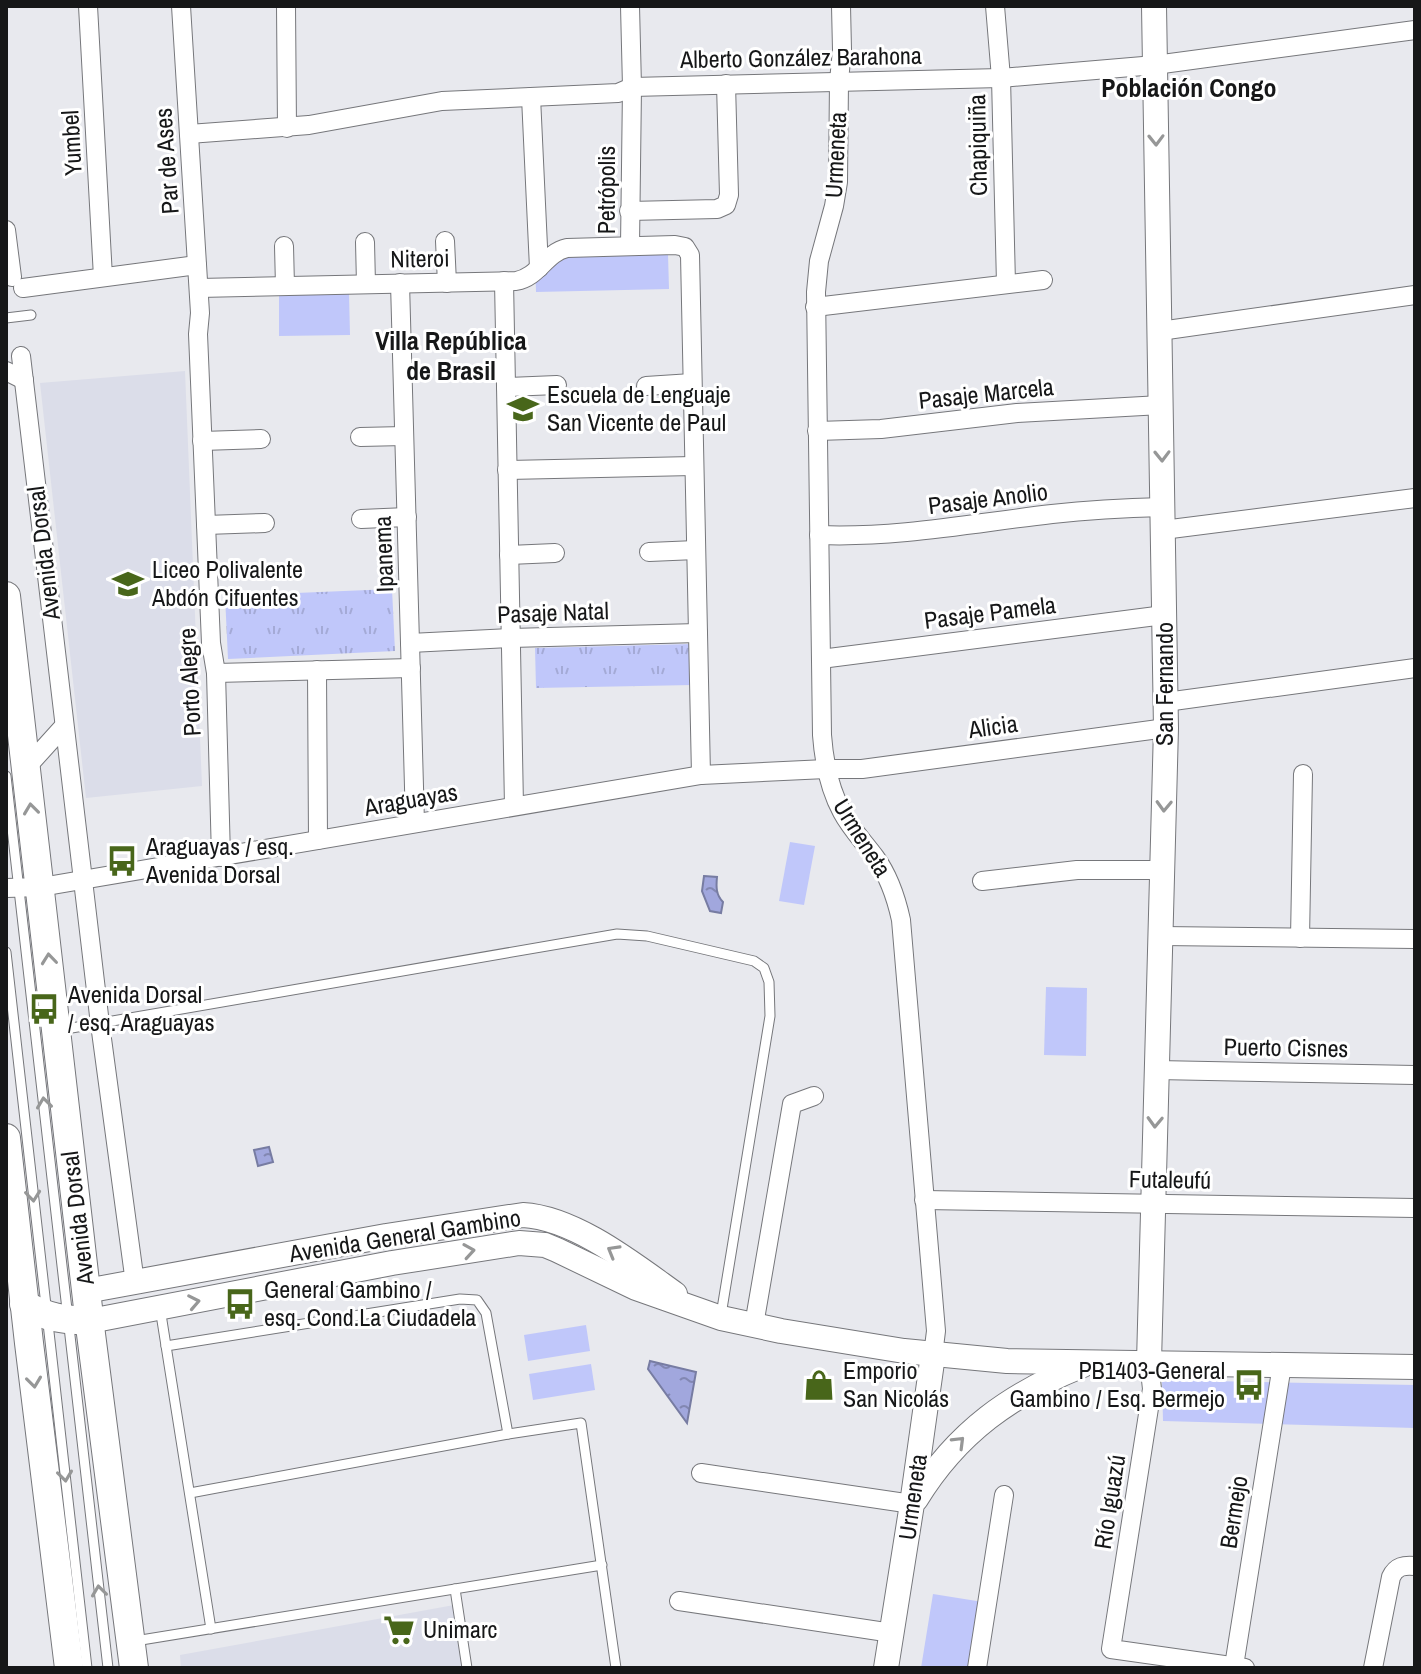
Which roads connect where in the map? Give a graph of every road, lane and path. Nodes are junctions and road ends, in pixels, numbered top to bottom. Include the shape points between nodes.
1 (88, 6) edge
2 (181, 6) edge
3 (286, 6) edge
4 (630, 6) edge
5 (841, 6) edge
6 (995, 6) edge
7 (1154, 6) edge
8 (1415, 30) edge
9 (1155, 65) junction
10 (1001, 78) junction
11 (839, 81) junction
12 (726, 84) junction
13 (632, 87) junction
14 (531, 97) junction
15 (287, 128) junction
16 (189, 134) junction
17 (629, 211) junction
18 (6, 230) edge
19 (445, 241) dead end
20 (365, 242) dead end
21 (284, 246) dead end
22 (630, 246) junction
23 (197, 265) junction
24 (539, 268) junction
25 (103, 277) junction
26 (1043, 280) dead end
27 (504, 281) junction
28 (400, 283) junction
29 (447, 283) junction
30 (366, 284) junction
31 (1006, 284) junction
32 (285, 286) junction
33 (199, 288) junction
34 (1415, 295) edge
35 (815, 307) junction
36 (200, 313) joint
37 (31, 315) dead end
38 (6, 318) edge
39 (1160, 331) junction
40 (21, 356) dead end
41 (6, 371) edge
42 (24, 380) junction
43 (692, 383) junction
44 (557, 385) dead end
45 (646, 386) dead end
46 (506, 387) junction
47 (1161, 405) junction
48 (817, 431) junction
49 (404, 436) junction
50 (360, 437) dead end
51 (261, 439) dead end
52 (202, 441) junction
53 (693, 466) junction
54 (507, 470) junction
55 (1415, 498) edge
56 (407, 517) junction
57 (1163, 518) junction
58 (361, 519) dead end
59 (265, 523) dead end
60 (206, 525) junction
61 (819, 535) junction
62 (696, 550) junction
63 (649, 552) dead end
64 (555, 553) dead end
65 (509, 555) junction
66 (6, 596) edge
67 (1164, 615) junction
68 (698, 633) junction
69 (511, 638) junction
70 (410, 643) junction
71 (821, 659) junction
72 (411, 668) junction
73 (1415, 668) edge
74 (317, 670) junction
75 (216, 673) junction
76 (1166, 702) junction
77 (64, 726) junction
78 (1166, 728) junction
79 (826, 769) junction
80 (16, 772) edge
81 (1303, 774) dead end
82 (701, 775) junction
83 (514, 806) junction
84 (415, 823) junction
85 (318, 840) junction
86 (221, 857) junction
87 (1162, 870) junction
88 (82, 880) junction
89 (982, 881) dead end
90 (22, 887) edge
91 (1161, 936) junction
92 (1300, 938) junction
93 (1415, 939) edge
94 (6, 952) edge
95 (100, 1024) junction
96 (57, 1031) junction
97 (1157, 1070) junction
98 (1415, 1075) edge
99 (814, 1096) dead end
100 (6, 1138) edge
101 (924, 1200) junction
102 (1153, 1204) junction
103 (1415, 1208) edge
104 (386, 1236) junction
105 (392, 1263) junction
106 (135, 1283) junction
107 (86, 1291) junction
108 (160, 1308) junction
109 (57, 1315) junction
110 (710, 1315) junction
111 (754, 1325) junction
112 (166, 1346) junction
113 (933, 1355) junction
114 (1093, 1361) junction
115 (1149, 1362) junction
116 (1282, 1365) junction
117 (1415, 1367) edge
118 (508, 1434) junction
119 (701, 1473) dead end
120 (190, 1493) junction
121 (1004, 1495) dead end
122 (912, 1504) junction
123 (602, 1565) junction
124 (1406, 1568) edge
125 (455, 1589) junction
126 (679, 1601) dead end
127 (211, 1629) junction
128 (892, 1633) junction
129 (132, 1655) edge
130 (1239, 1667) edge
131 (69, 1668) edge
132 (87, 1668) edge
133 (108, 1668) edge
134 (467, 1668) edge
135 (616, 1668) edge
136 (886, 1668) edge
137 (977, 1668) edge
138 (1373, 1668) edge

1 - 25 street, Yumbel
2 - 16 street, Par de Ases
3 - 15 street
4 - 13 street, Petrópolis
5 - 11 street, Urmeneta
6 - 10 street, Chapiquiña
7 - 9 street, San Fernando
8 - 9 street, Alberto González Barahona
9 - 10 street, Alberto González Barahona
9 -> 39 street, San Fernando
10 - 11 street, Alberto González Barahona
10 - 31 street, Chapiquiña
11 - 12 street, Alberto González Barahona
11 - 35 street, Urmeneta via 838,182 819,261
12 - 13 street, Alberto González Barahona
12 - 17 street via 726,205
13 - 14 street, Alberto González Barahona via 618,93
13 - 17 street, Petrópolis
14 - 15 street, Alberto González Barahona via 421,104
14 - 24 street
15 - 16 street, Alberto González Barahona
16 - 23 street, Par de Ases
17 - 22 street, Petrópolis
18 - 25 street via 17,282
19 - 29 street
20 - 30 street
21 - 32 street
22 - 24 street, Niteroi via 567,248 552,253
22 - 43 street, Petrópolis via 680,245 688,250
23 - 25 street
23 - 33 street, Par de Ases
24 - 27 street, Niteroi via 526,279
26 - 31 street
27 - 29 street, Niteroi
27 - 46 street
28 - 29 street, Niteroi
28 - 30 street, Niteroi
28 - 49 street, Ipanema
30 - 32 street, Niteroi
31 - 35 street
32 - 33 street, Niteroi
33 - 36 street, Par de Ases
34 - 39 street
35 - 48 street, Urmeneta
36 - 52 street, Porto Alegre
37 - 38 lane
39 - 47 street, San Fernando
40 - 42 street, Avenida Dorsal
41 - 42 street
42 - 77 street, Avenida Dorsal
43 - 45 street
43 - 53 street, Petrópolis
44 - 46 street
46 - 54 street
47 - 48 street, Pasaje Marcela
47 -> 57 street, San Fernando
48 - 61 street, Urmeneta
49 - 50 street
49 - 56 street, Ipanema
51 - 52 street
52 - 60 street, Porto Alegre
53 - 54 street
53 - 62 street, Petrópolis
54 - 65 street
55 - 57 street, Pasaje Anolio
56 - 58 street
56 - 70 street, Ipanema
57 - 61 street, Pasaje Anolio via 1053,514 904,534
57 - 67 street, San Fernando
59 - 60 street
60 - 75 street, Porto Alegre
61 - 71 street, Urmeneta
62 - 63 street
62 - 68 street, Petrópolis
64 - 65 street
65 - 69 street
66 - 80 main road, Avenida Dorsal
67 - 71 street, Pasaje Pamela
67 - 76 street, San Fernando
68 - 69 street, Pasaje Natal
68 - 82 street, Petrópolis
69 - 70 street, Pasaje Natal
69 - 83 street
70 - 72 street, Ipanema
71 - 79 street, Urmeneta
72 - 74 street
72 - 84 street, Ipanema
73 - 76 street
74 - 75 street
74 - 85 street
75 - 86 street, Porto Alegre
76 - 78 street, San Fernando
77 - 80 street
77 - 88 street, Avenida Dorsal
78 - 79 street, Alicia via 862,769
78 -> 87 street, San Fernando
79 - 82 street, Araguayas
79 - 101 street, Urmeneta via 842,812 881,866 898,905
90 -> 80 main road, Avenida Dorsal
81 - 92 street
82 - 83 street, Araguayas
83 - 84 street, Araguayas
84 - 85 street, Araguayas
85 - 86 street, Araguayas
86 - 88 street, Araguayas
87 - 89 street via 1077,870
87 - 91 street, San Fernando
88 - 90 street, Araguayas
88 - 95 street, Avenida Dorsal
96 -> 90 main road, Avenida Dorsal
109 -> 90 lane
91 - 92 street
91 - 97 street, San Fernando
92 - 93 street
94 -> 109 lane
95 - 96 lane
95 - 106 street, Avenida Dorsal
95 - 110 lane via 617,934 754,961 764,968 769,982 770,1016
96 - 107 main road, Avenida Dorsal
97 - 98 street, Puerto Cisnes
97 -> 102 street, San Fernando
99 - 111 street via 792,1104
100 - 109 main road, Avenida Dorsal
101 - 102 street, Futaleufú
101 - 113 street, Urmeneta via 936,1331
102 - 103 street, Futaleufú
102 - 115 street, San Fernando
104 - 105 street
104 - 106 street, Avenida General Gambino
110 -> 104 street, Avenida General Gambino via 621,1255 538,1216
108 -> 105 street, Avenida General Gambino
105 -> 110 street, Avenida General Gambino via 531,1243
106 - 107 street, Avenida General Gambino
107 - 109 main road, Avenida Dorsal
108 - 109 street, Avenida General Gambino
108 - 112 lane
109 - 129 main road, Avenida Dorsal
109 -> 131 main road, Avenida Dorsal
109 -> 132 lane
133 -> 109 lane
110 - 111 street, Avenida General Gambino
111 - 113 street, Avenida General Gambino
112 - 118 lane via 477,1300 486,1313
112 - 120 lane
113 - 114 street, Avenida General Gambino
113 - 122 street, Urmeneta
114 - 115 street, Avenida General Gambino
122 -> 114 street via 946,1456 993,1412 1039,1384
115 - 116 street, Avenida General Gambino
115 - 130 street, Río Iguazú via 1152,1389 1111,1649
116 - 117 street, Avenida General Gambino
116 - 130 street, Bermejo
118 - 120 lane
118 - 123 lane via 581,1423
119 - 122 street
120 - 127 lane
121 - 137 street
122 - 128 street, Urmeneta
123 - 125 lane
123 - 135 lane
124 - 138 street via 1389,1581
125 - 127 lane
125 - 134 lane
126 - 128 street
127 - 129 lane
128 - 136 street, Urmeneta

